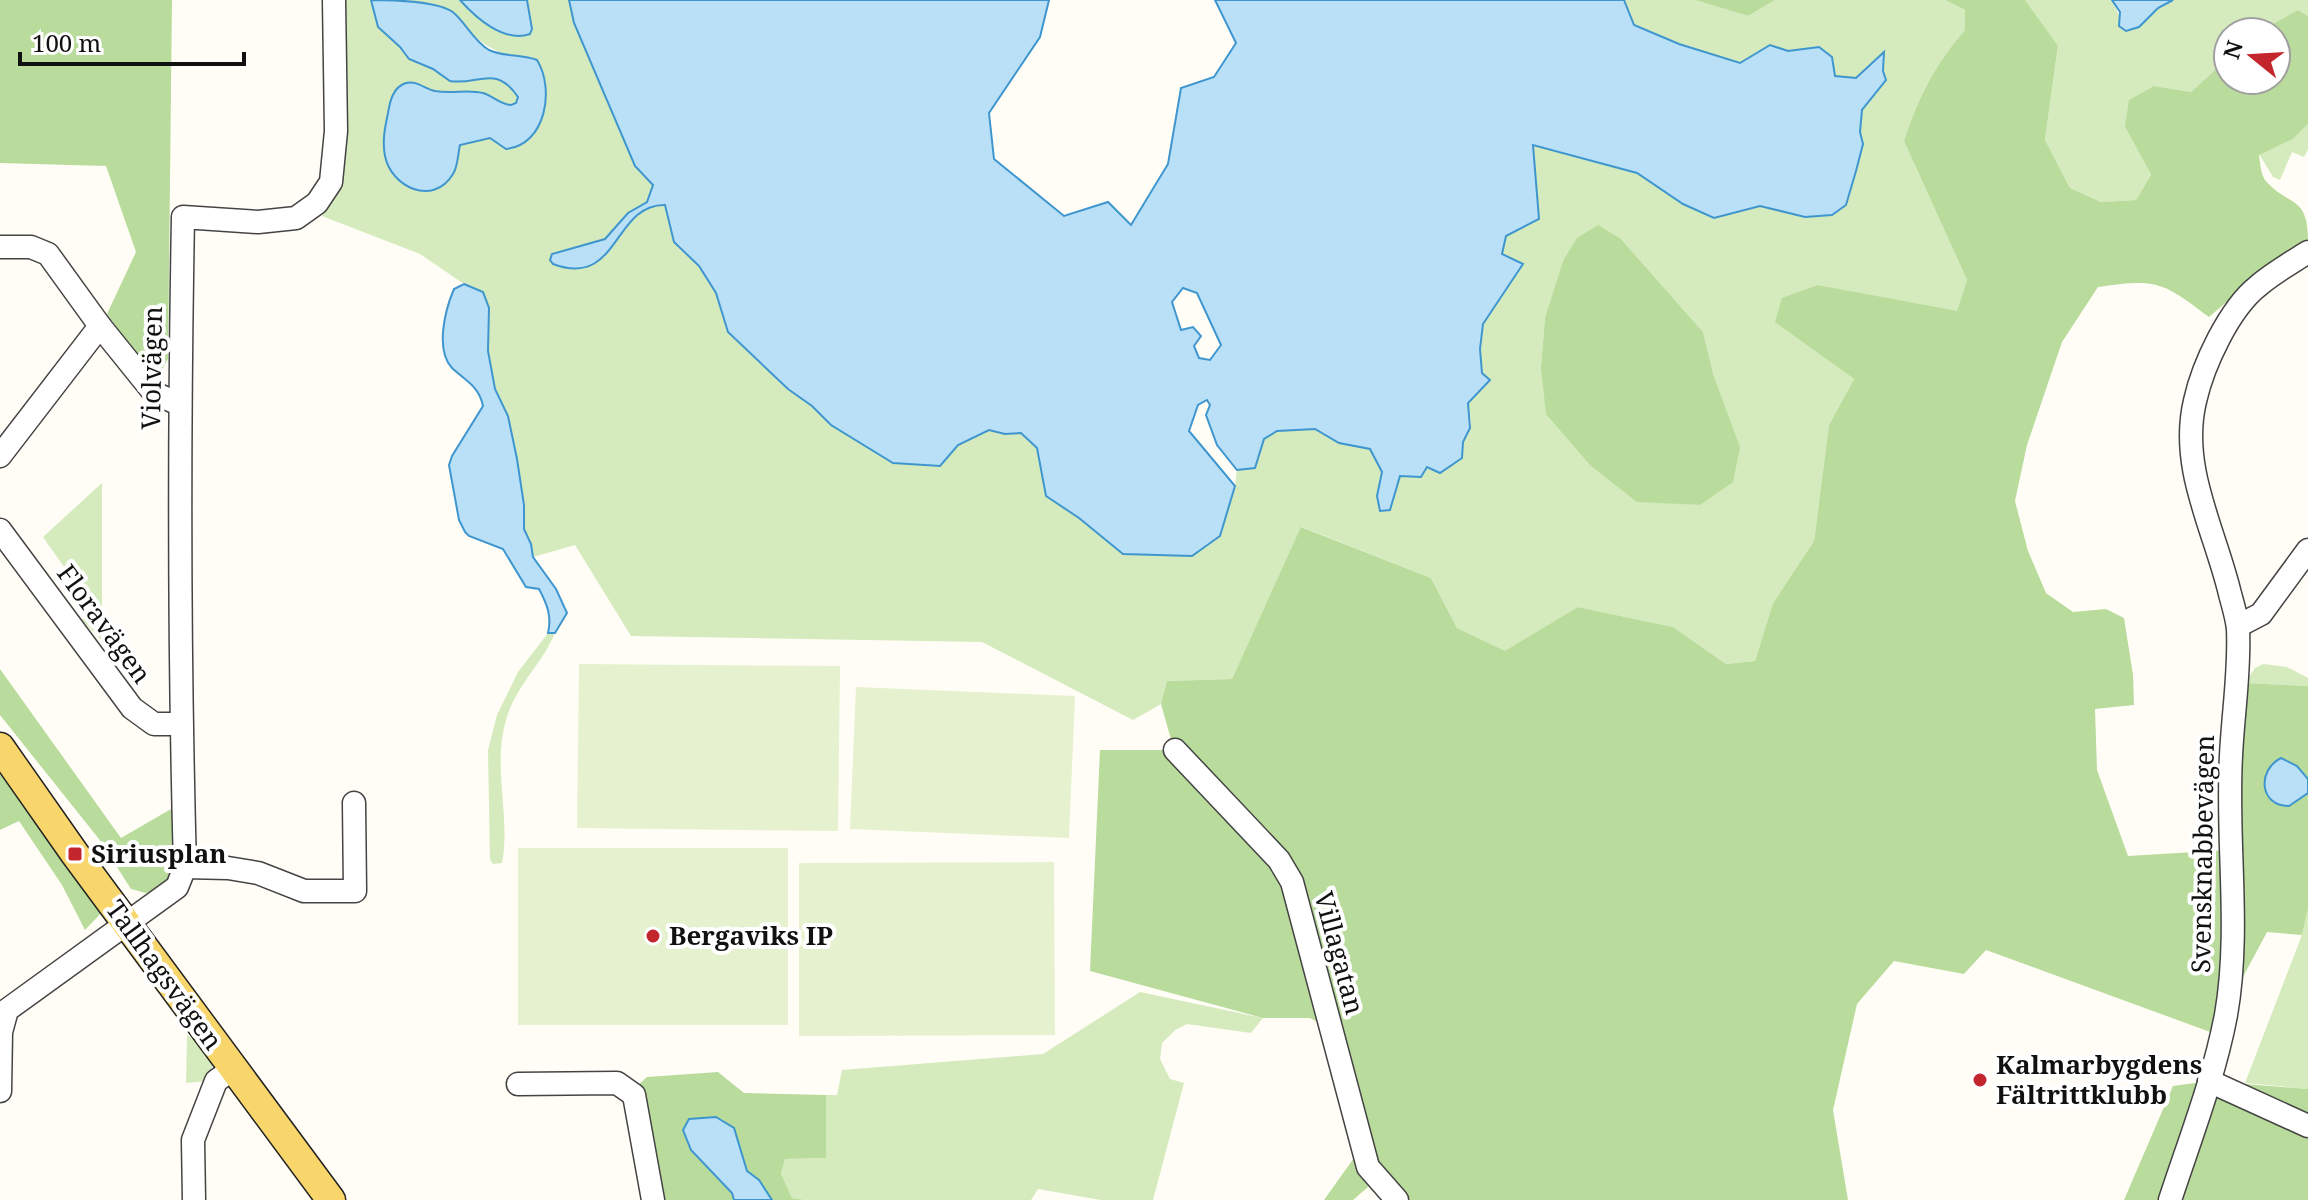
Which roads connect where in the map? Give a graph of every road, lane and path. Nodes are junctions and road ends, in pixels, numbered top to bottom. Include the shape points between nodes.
1 (334, 0) edge
2 (0, 247) edge
3 (2308, 252) edge
4 (100, 326) junction
5 (179, 404) junction
6 (0, 456) edge
7 (0, 530) edge
8 (2308, 550) edge
9 (2238, 626) junction
10 (181, 724) junction
11 (0, 747) edge
12 (1175, 750) dead end
13 (354, 803) dead end
14 (185, 867) junction
15 (126, 923) junction
16 (3, 1012) edge
17 (234, 1068) junction
18 (2209, 1081) junction
19 (518, 1084) dead end
20 (0, 1091) edge
21 (2308, 1126) edge
22 (652, 1189) edge
23 (194, 1200) edge
24 (331, 1200) edge
25 (1397, 1200) edge
26 (2170, 1200) edge

1 - 5 street, Violvägen via 336,131 331,182 317,203 296,218 258,222 183,217
2 - 4 street via 31,247 48,254
3 - 9 street, Svensknabbevägen via 2256,287 2208,357 2194,401 2193,469
4 - 5 street via 154,393
4 - 6 street
5 - 10 street, Violvägen
7 - 10 street, Floravägen via 132,708 154,724
8 - 9 street via 2261,614
9 - 18 street, Svensknabbevägen via 2231,756 2231,959 2226,1014
10 - 14 street, Violvägen
11 - 15 main road, Tallhagsvägen
12 - 25 street, Villagatan via 1279,860 1292,882 1368,1167
13 - 14 street via 355,891 304,891 258,873
14 - 15 street via 177,887
15 - 16 street
15 - 17 main road, Tallhagsvägen
16 - 20 street
17 - 23 street via 216,1081 193,1140
17 - 24 main road, Tallhagsvägen
18 - 21 street
18 - 26 street, Svensknabbevägen
19 - 22 street via 617,1083 634,1095

